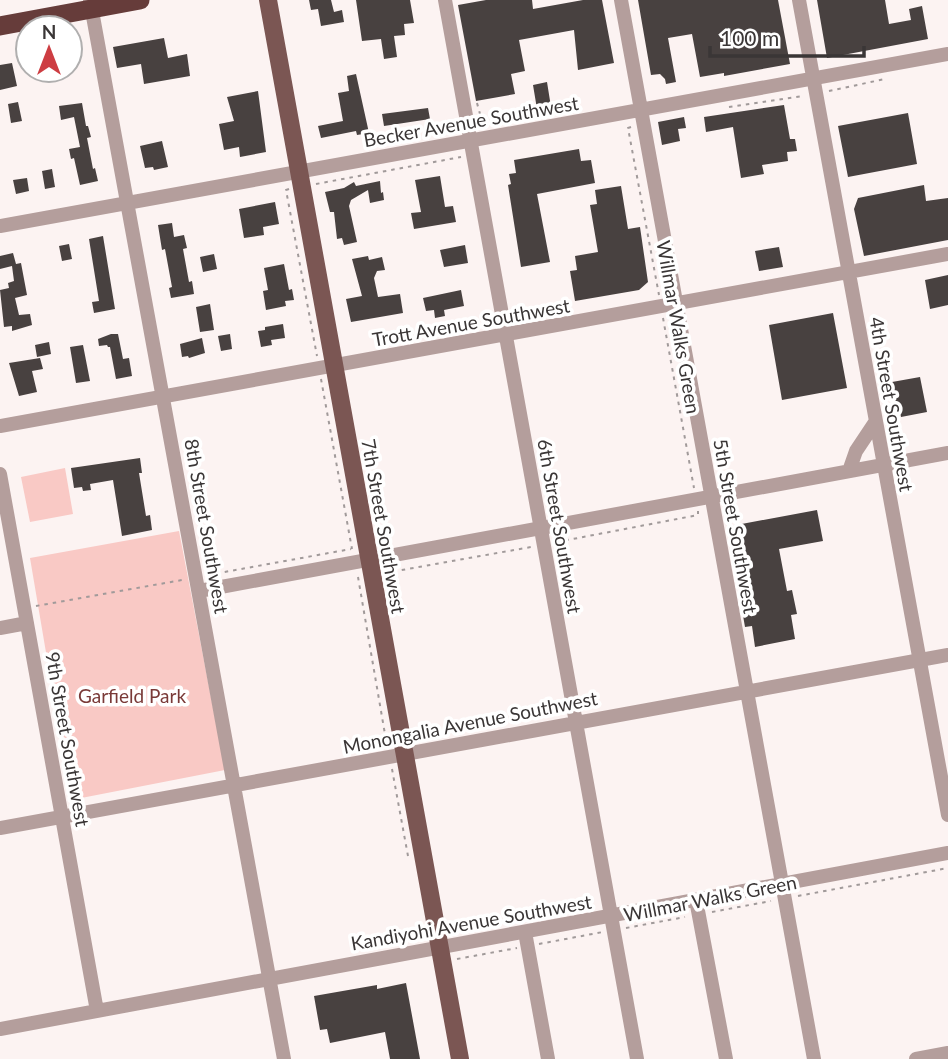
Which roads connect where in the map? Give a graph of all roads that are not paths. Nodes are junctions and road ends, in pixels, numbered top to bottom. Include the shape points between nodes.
1 (141, 0) edge
2 (268, 0) edge
3 (445, 0) edge
4 (621, 0) edge
5 (799, 0) edge
6 (91, 4) edge
7 (0, 26) edge
8 (948, 54) edge
9 (815, 86) junction
10 (640, 110) junction
11 (470, 140) junction
12 (298, 171) junction
13 (127, 203) junction
14 (0, 226) edge
15 (948, 254) edge
16 (848, 272) junction
17 (676, 304) junction
18 (505, 335) junction
19 (334, 367) junction
20 (164, 397) junction
21 (876, 421) junction
22 (0, 426) edge
23 (948, 453) edge
24 (884, 465) junction
25 (849, 471) junction
26 (0, 474) edge
27 (711, 497) junction
28 (541, 528) junction
29 (370, 568) junction
30 (199, 591) junction
31 (27, 623) junction
32 (0, 628) edge
33 (948, 655) edge
34 (919, 660) junction
35 (746, 691) junction
36 (575, 723) junction
37 (397, 756) junction
38 (233, 786) junction
39 (948, 815) edge
40 (62, 816) junction
41 (0, 828) edge
42 (948, 853) edge
43 (781, 884) junction
44 (698, 907) junction
45 (611, 923) junction
46 (526, 939) junction
47 (440, 954) junction
48 (270, 978) junction
49 (97, 1011) junction
50 (0, 1028) edge
51 (948, 1053) edge
52 (284, 1059) edge
53 (460, 1059) edge
54 (548, 1059) edge
55 (637, 1059) edge
56 (726, 1059) edge
57 (814, 1059) edge
58 (916, 1059) edge

1 - 6 highway
2 - 12 main road, 7th Street Southwest
3 - 11 street, 6th Street Southwest
4 - 10 street, 5th Street Southwest
5 - 9 street, 4th Street Southwest
6 - 7 highway
6 - 13 street, 8th Street Southwest
8 - 9 street, Becker Avenue Southwest via 831,75
9 - 10 street, Becker Avenue Southwest
9 - 16 street, 4th Street Southwest
10 - 11 street, Becker Avenue Southwest
10 - 17 street, 5th Street Southwest
11 - 12 street, Becker Avenue Southwest
11 - 18 street, 6th Street Southwest
12 - 13 street, Becker Avenue Southwest
12 - 19 main road, 7th Street Southwest
13 - 14 street, Becker Avenue Southwest
13 - 20 street, 8th Street Southwest
15 - 16 street, Trott Avenue Southwest
16 - 17 street, Trott Avenue Southwest
16 - 21 street, 4th Street Southwest
17 - 18 street, Trott Avenue Southwest
17 - 27 street, 5th Street Southwest
18 - 19 street, Trott Avenue Southwest
18 - 28 street, 6th Street Southwest
19 - 20 street, Trott Avenue Southwest
19 - 29 main road, 7th Street Southwest
20 - 22 street, Trott Avenue Southwest
20 - 30 street, 8th Street Southwest
21 - 24 street, 4th Street Southwest
21 - 25 street
23 - 24 street
24 - 25 street
24 - 34 street, 4th Street Southwest
25 - 27 street
26 - 31 street, 9th Street Southwest
27 - 28 street
27 - 35 street, 5th Street Southwest
28 - 29 street
28 - 36 street, 6th Street Southwest
29 - 30 street
29 - 37 main road, 7th Street Southwest
30 - 38 street, 8th Street Southwest
31 - 32 street
31 - 40 street, 9th Street Southwest
33 - 34 street, Monongalia Avenue Southwest
34 - 35 street, Monongalia Avenue Southwest
34 - 39 street, 4th Street Southwest
35 - 36 street, Monongalia Avenue Southwest
35 - 43 street, 5th Street Southwest
36 - 37 street, Monongalia Avenue Southwest
36 - 45 street, 6th Street Southwest
37 - 38 street, Monongalia Avenue Southwest
37 - 47 main road, 7th Street Southwest
38 - 40 street, Monongalia Avenue Southwest
38 - 48 street, 8th Street Southwest
40 - 41 street, Monongalia Avenue Southwest
40 - 49 street, 9th Street Southwest
42 - 43 street, Kandiyohi Avenue Southwest
43 - 44 street, Kandiyohi Avenue Southwest
43 - 57 street, 5th Street Southwest
44 - 45 street, Kandiyohi Avenue Southwest
44 - 56 street
45 - 46 street, Kandiyohi Avenue Southwest
45 - 55 street, 6th Street Southwest
46 - 47 street, Kandiyohi Avenue Southwest
46 - 54 street
47 - 48 street, Kandiyohi Avenue Southwest
47 - 53 main road, 7th Street Southwest
48 - 49 street, Kandiyohi Avenue Southwest
48 - 52 street, 8th Street Southwest
49 - 50 street, Kandiyohi Avenue Southwest
51 - 58 street

